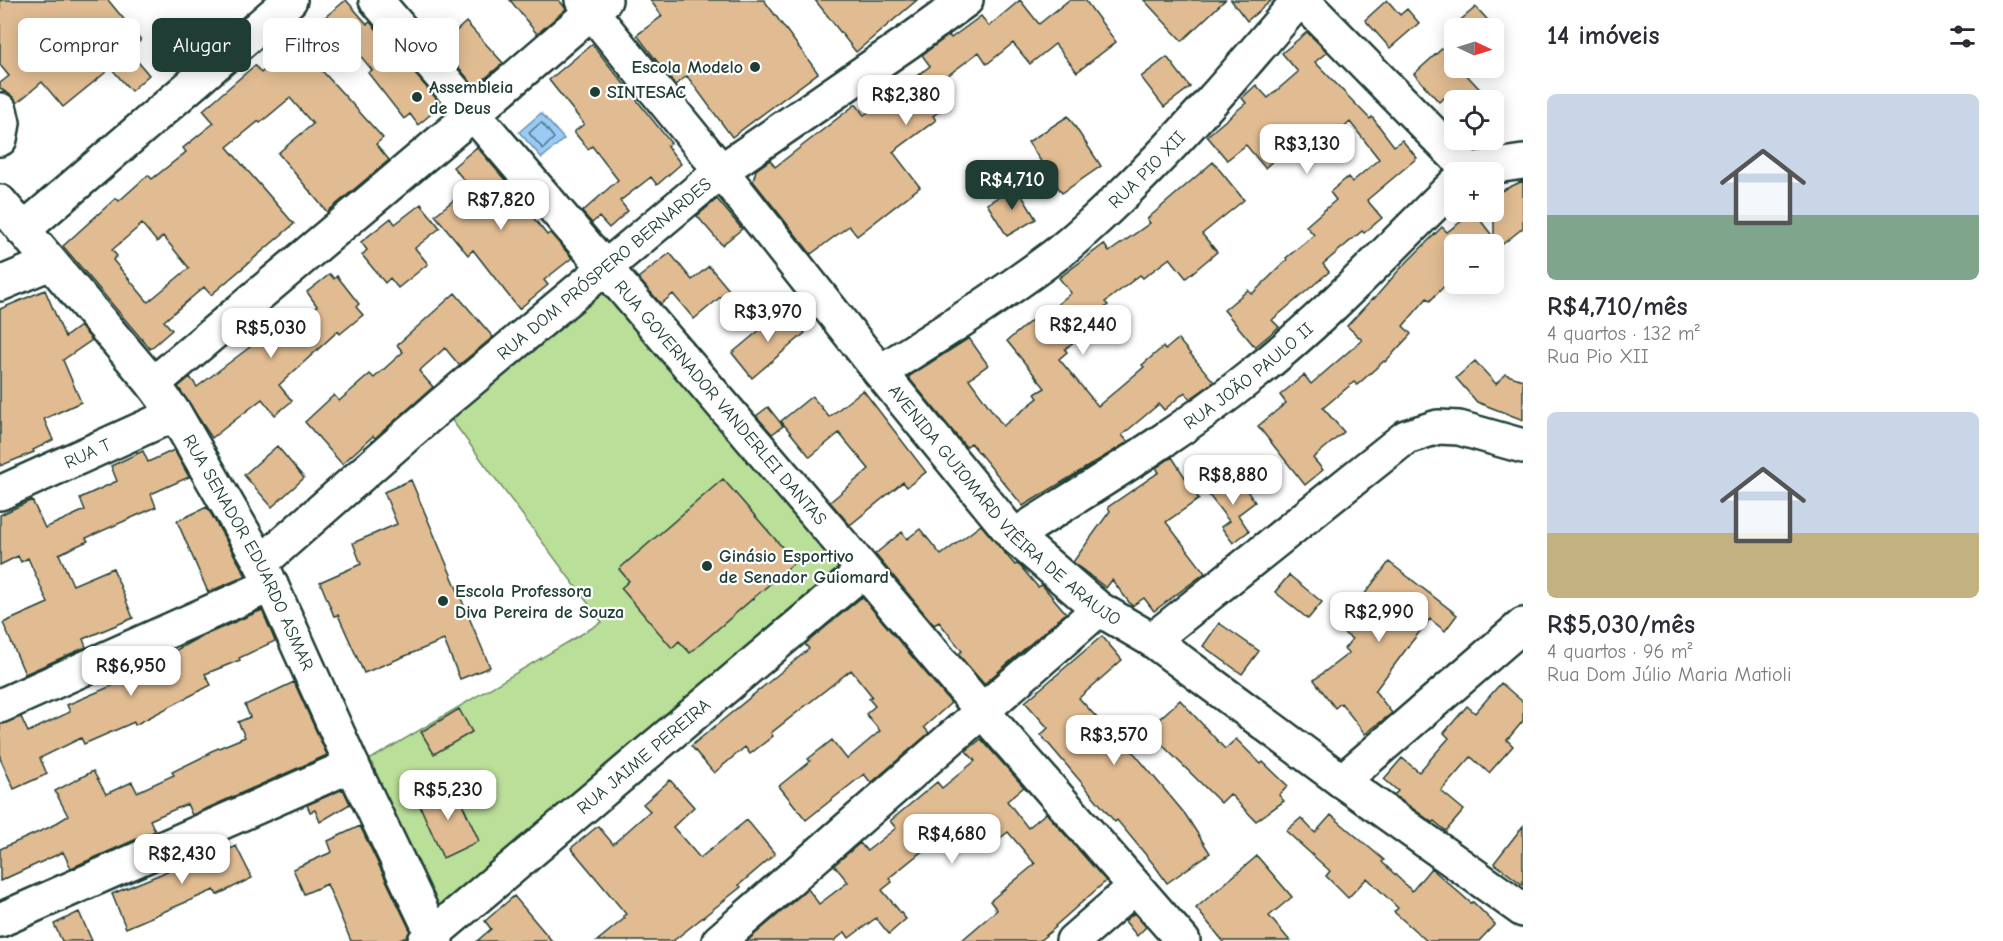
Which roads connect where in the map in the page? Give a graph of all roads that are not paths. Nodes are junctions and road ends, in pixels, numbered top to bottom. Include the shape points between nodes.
1 (290, 0) edge
2 (376, 0) edge
3 (966, 0) edge
4 (1300, 0) edge
5 (593, 4) edge
6 (0, 111) edge
7 (473, 114) junction
8 (0, 140) edge
9 (1451, 162) edge
10 (1523, 162) edge
11 (1504, 167) edge
12 (721, 171) junction
13 (1444, 195) edge
14 (0, 202) edge
15 (22, 230) junction
16 (50, 263) junction
17 (605, 267) junction
18 (0, 284) edge
19 (880, 372) junction
20 (153, 384) junction
21 (175, 414) junction
22 (1523, 446) edge
23 (0, 493) edge
24 (1014, 536) junction
25 (863, 571) junction
26 (266, 574) junction
27 (1099, 609) junction
28 (1523, 625) edge
29 (1152, 640) junction
30 (0, 706) edge
31 (983, 712) junction
32 (352, 765) junction
33 (1342, 781) junction
34 (1135, 887) junction
35 (1523, 910) edge
36 (0, 920) edge
37 (431, 938) edge
38 (719, 941) edge
39 (1073, 941) edge
40 (1183, 941) edge

1 - 15 street
2 - 7 street, RUA GOVERNADOR VANDERLEI DANTAS
3 - 12 street, RUA DOM PRÓSPERO BERNARDES
4 - 9 street
4 - 19 street, RUA PIO XII via 1191,124 1097,219 1055,255 963,320
5 - 7 street
5 - 12 street, AVENIDA GUIOMARD VIÊIRA DE ARAUJO
6 - 8 street
7 - 17 street, RUA GOVERNADOR VANDERLEI DANTAS
7 - 20 street
10 - 11 street
12 - 17 street, RUA DOM PRÓSPERO BERNARDES
12 - 19 street, AVENIDA GUIOMARD VIÊIRA DE ARAUJO
13 - 24 street, RUA JOÃO PAULO II via 1251,377 1189,424
14 - 15 street, RUA SENADOR EDUARDO ASMAR
15 - 16 street, RUA SENADOR EDUARDO ASMAR
16 - 18 street
16 - 20 street, RUA SENADOR EDUARDO ASMAR
17 - 25 street, RUA GOVERNADOR VANDERLEI DANTAS
17 - 26 street, RUA DOM PRÓSPERO BERNARDES via 441,405
19 - 24 street, AVENIDA GUIOMARD VIÊIRA DE ARAUJO
20 - 21 street, RUA SENADOR EDUARDO ASMAR
21 - 23 street, RUA T
21 - 26 street, RUA SENADOR EDUARDO ASMAR
22 - 29 street via 1459,428 1438,427 1406,437
24 - 27 street, AVENIDA GUIOMARD VIÊIRA DE ARAUJO
25 - 31 street, RUA GOVERNADOR VANDERLEI DANTAS
25 - 37 street, RUA JAIME PEREIRA
26 - 30 street, RUA DOM PRÓSPERO BERNARDES
26 - 32 street, RUA SENADOR EDUARDO ASMAR
27 - 29 street, AVENIDA GUIOMARD VIÊIRA DE ARAUJO
27 - 31 street
28 - 33 street
29 - 33 street, AVENIDA GUIOMARD VIÊIRA DE ARAUJO
31 - 34 street, RUA GOVERNADOR VANDERLEI DANTAS
31 - 38 street
32 - 36 street
32 - 37 street, RUA SENADOR EDUARDO ASMAR
33 - 35 street, AVENIDA GUIOMARD VIÊIRA DE ARAUJO
34 - 39 street
34 - 40 street, RUA GOVERNADOR VANDERLEI DANTAS

